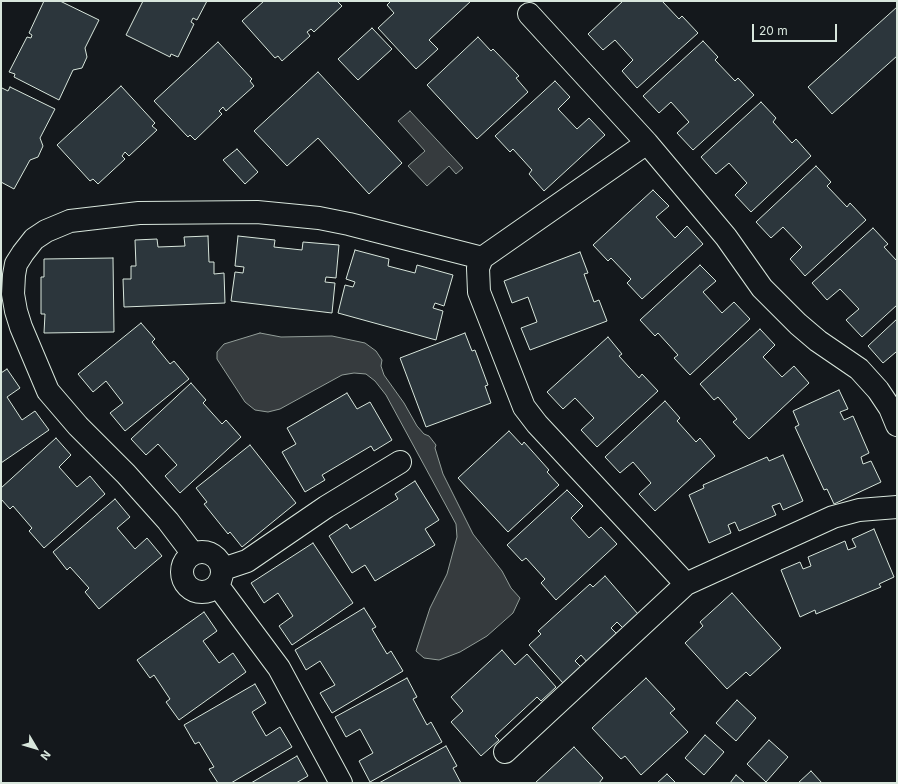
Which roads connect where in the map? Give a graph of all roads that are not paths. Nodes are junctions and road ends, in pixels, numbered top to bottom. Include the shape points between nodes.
1 (529, 14) dead end
2 (647, 143) junction
3 (482, 258) junction
4 (897, 425) edge
5 (400, 462) dead end
6 (897, 507) edge
7 (193, 554) junction
8 (220, 578) junction
9 (686, 584) junction
10 (505, 752) dead end
11 (341, 783) edge

1 - 2 street
2 - 3 street
2 - 4 street via 726,237 762,288 818,341 859,369 878,390
3 - 7 street via 349,224 312,217 257,212 139,213 94,218 58,225 34,239 16,264 13,294 21,327 48,391 147,497
3 - 9 street via 478,268 479,292 524,407 542,430
5 - 8 street via 326,507
6 - 9 street via 859,510 833,517
7 - 8 street via 203,552 216,557 221,563
7 - 8 street via 185,561 183,567 183,579 191,590 210,592
8 - 11 street via 279,668
9 - 10 street

